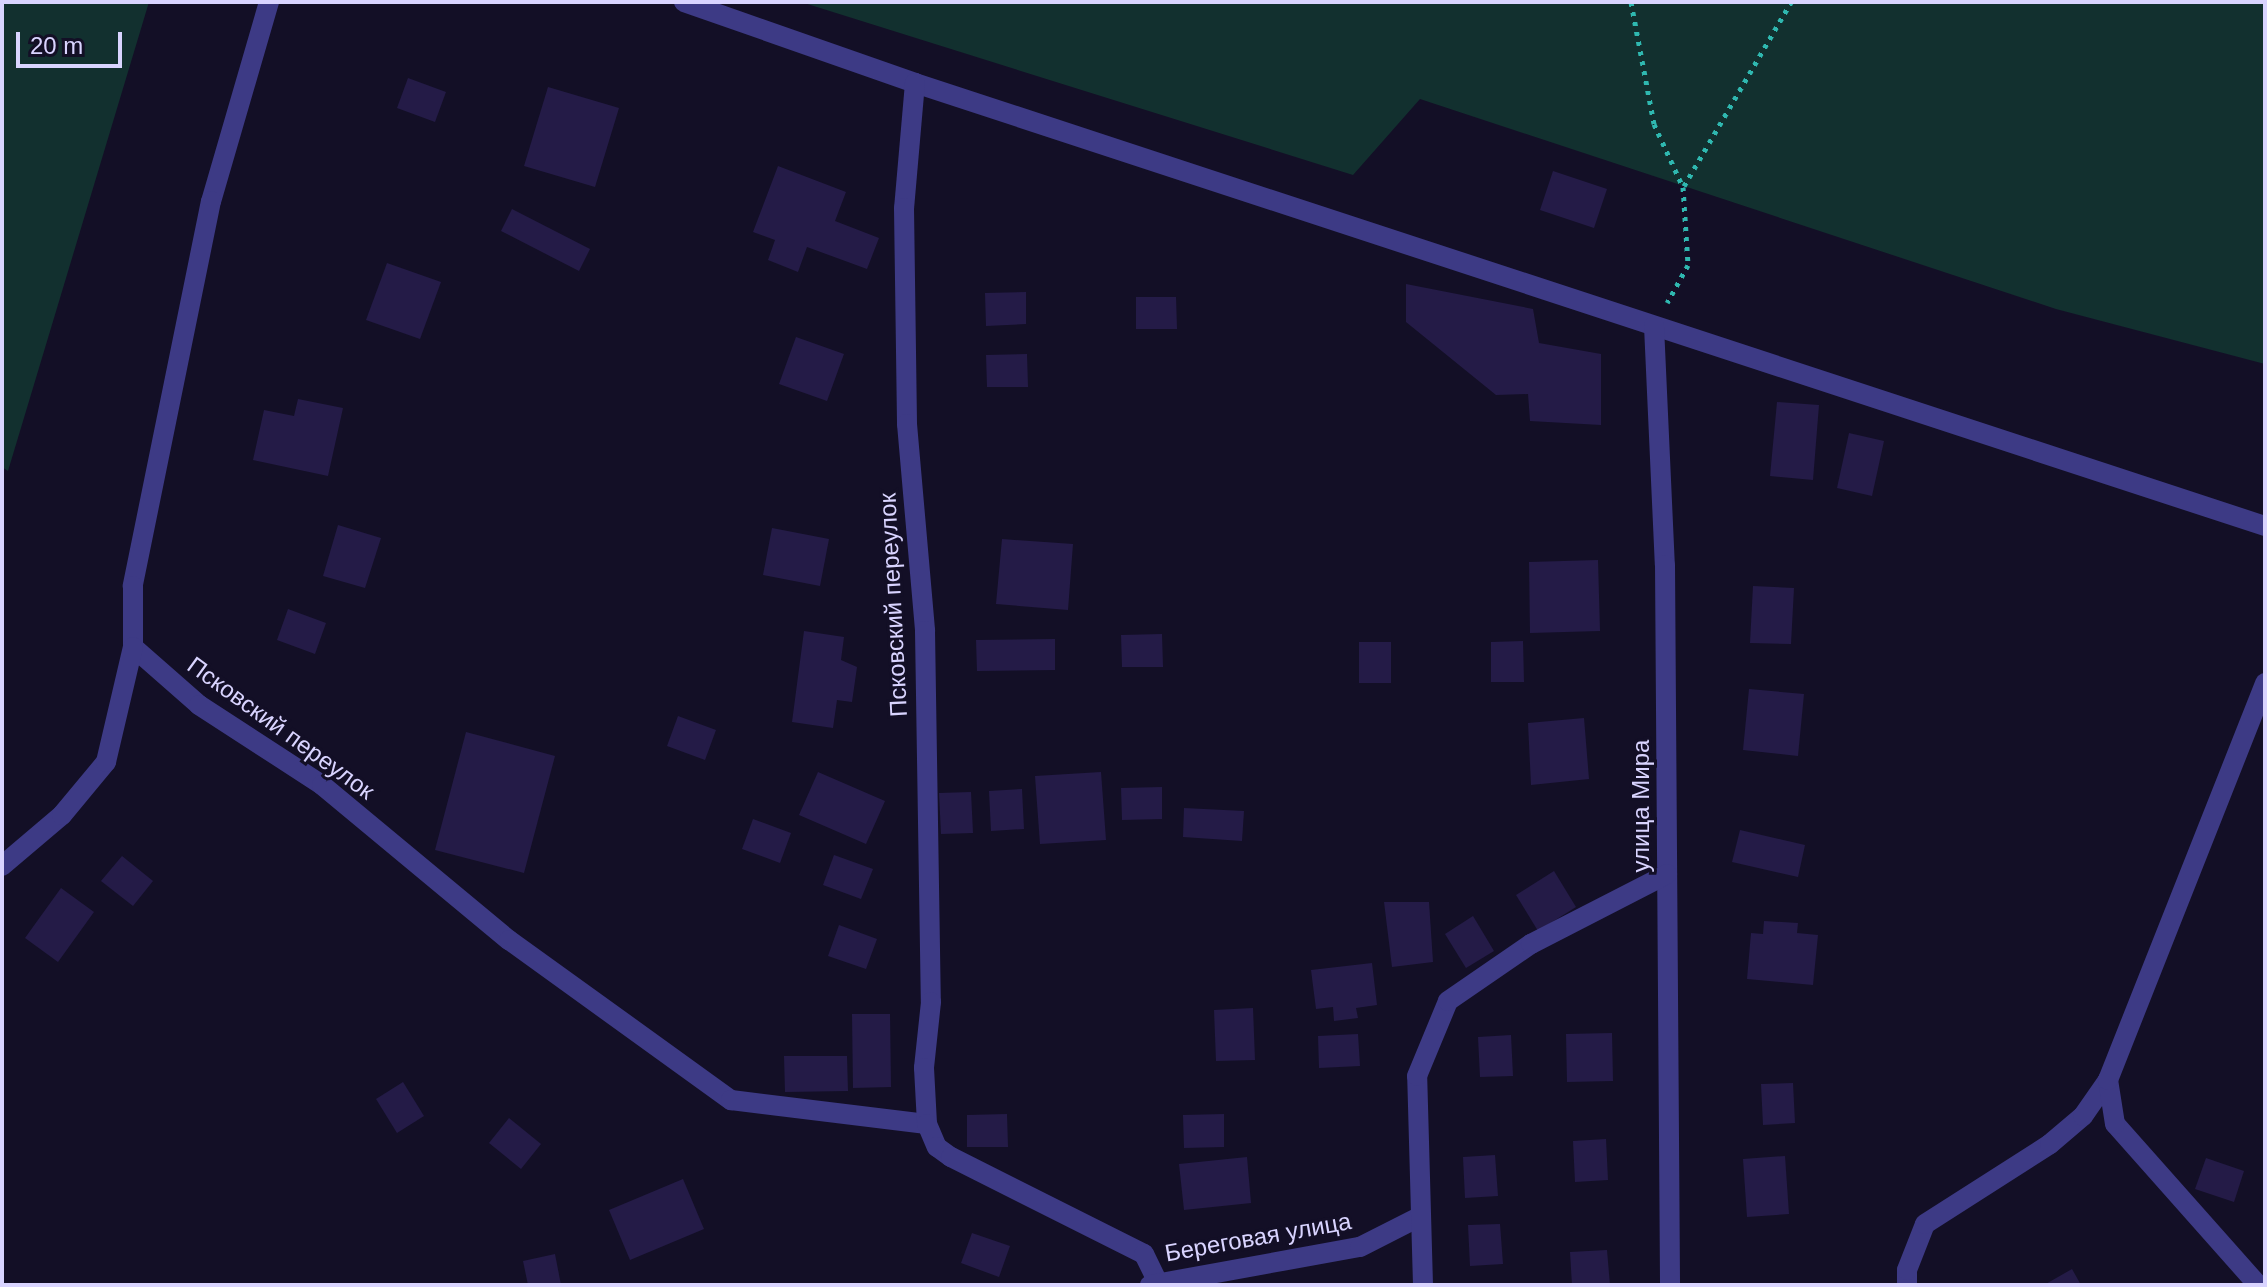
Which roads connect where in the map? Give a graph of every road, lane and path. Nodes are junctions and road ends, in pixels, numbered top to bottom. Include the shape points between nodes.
1 (269, 2) edge
2 (684, 2) edge
3 (1631, 2) edge
4 (1791, 2) edge
5 (915, 83) junction
6 (1683, 187) junction
7 (1654, 326) junction
8 (2265, 526) edge
9 (133, 647) junction
10 (2265, 683) edge
11 (2, 866) edge
12 (1667, 874) junction
13 (2108, 1080) junction
14 (927, 1124) junction
15 (1419, 1217) junction
16 (1154, 1283) edge
17 (1423, 1285) edge
18 (1670, 1285) edge
19 (1907, 1285) edge
20 (2258, 1285) edge

1 - 9 street via 211,201 133,586
2 - 5 street
3 - 6 path via 1654,124
4 - 6 path
5 - 7 street
5 - 14 street, Псковский переулок via 904,208 907,424 925,631 931,1002 924,1068
6 - 7 path via 1688,265
7 - 8 street
7 - 12 street, улица Мира via 1665,565
9 - 11 street via 106,762 62,815
9 - 14 street, Псковский переулок via 199,705 322,785 509,940 731,1100
10 - 13 street
12 - 15 street via 1531,944 1448,1001 1417,1076
12 - 18 street, улица Мира
13 - 19 street via 2083,1116 2050,1144 1925,1224 1907,1270
13 - 20 street via 2115,1124
14 - 16 street via 937,1147 951,1157 1144,1254
15 - 16 street, Береговая улица via 1360,1247
15 - 17 street

